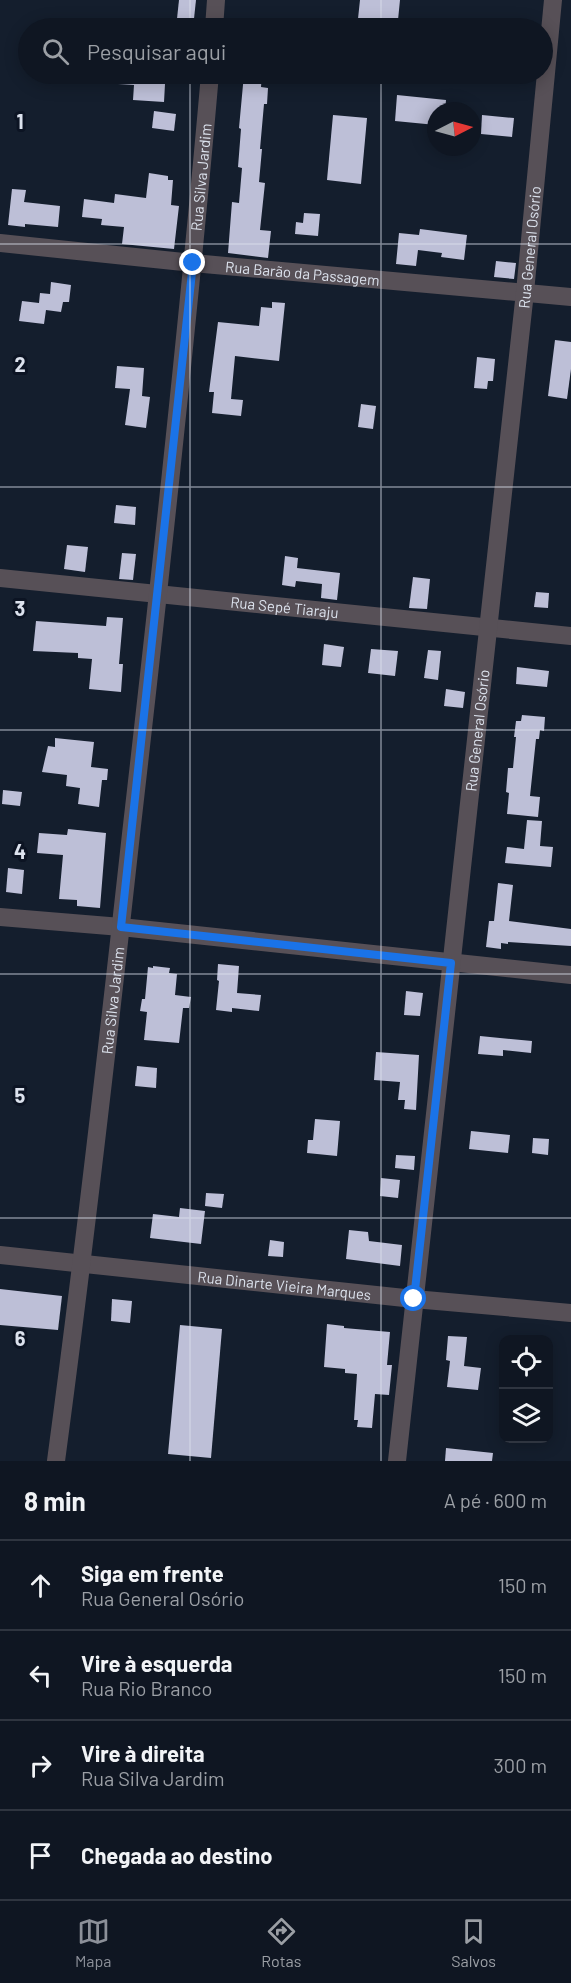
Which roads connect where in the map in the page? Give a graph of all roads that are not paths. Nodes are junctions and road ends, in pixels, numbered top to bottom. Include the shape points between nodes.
1 (216, 0) edge
2 (553, 0) edge
3 (215, 18) edge
4 (551, 18) edge
5 (209, 84) edge
6 (545, 84) edge
7 (0, 243) edge
8 (193, 263) junction
9 (525, 292) junction
10 (571, 297) edge
11 (0, 578) edge
12 (158, 594) junction
13 (488, 626) junction
14 (571, 636) edge
15 (0, 916) edge
16 (121, 927) junction
17 (451, 963) junction
18 (571, 975) edge
19 (0, 1255) edge
20 (83, 1264) junction
21 (414, 1299) junction
22 (571, 1313) edge
23 (57, 1461) edge
24 (397, 1461) edge

1 - 3 street
2 - 4 street, Rua General Osório
5 - 8 street, Rua Silva Jardim
6 - 9 street, Rua General Osório
7 - 8 street, Rua Barão da Passagem
8 - 9 street, Rua Barão da Passagem
8 - 12 street, Rua Silva Jardim
9 - 10 street, Rua Barão da Passagem
9 - 13 street, Rua General Osório
11 - 12 street, Rua Sepé Tiaraju
12 - 13 street, Rua Sepé Tiaraju
12 - 16 street, Rua Silva Jardim
13 - 14 street, Rua Sepé Tiaraju
13 - 17 street, Rua General Osório
15 - 16 street
16 - 17 street
16 - 20 street, Rua Silva Jardim
17 - 18 street
17 - 21 street, Rua General Osório
19 - 20 street, Rua Dinarte Vieira Marques
20 - 21 street, Rua Dinarte Vieira Marques
20 - 23 street, Rua Silva Jardim
21 - 22 street, Rua Dinarte Vieira Marques
21 - 24 street, Rua General Osório

